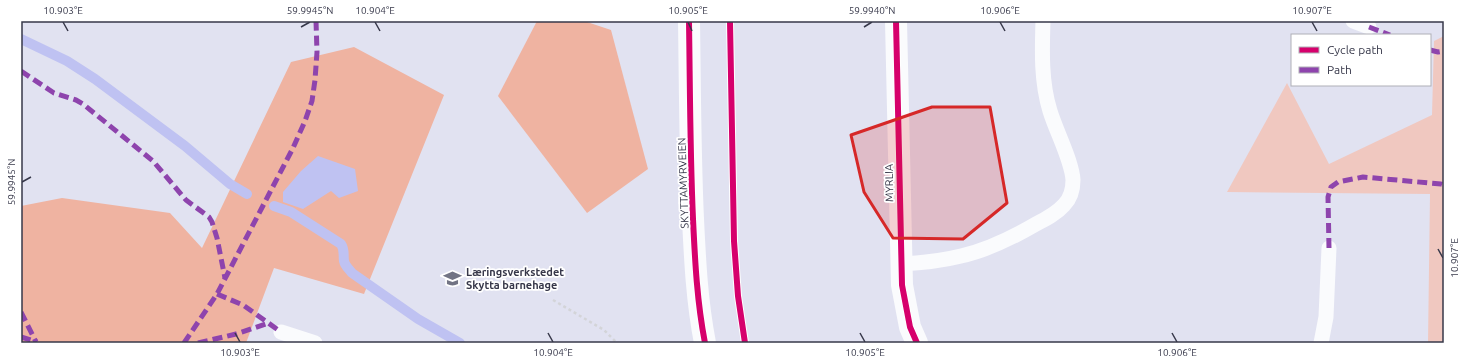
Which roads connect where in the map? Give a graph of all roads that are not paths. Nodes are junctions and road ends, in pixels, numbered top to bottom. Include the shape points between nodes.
1 (689, 21) edge
2 (896, 21) edge
3 (1043, 21) edge
4 (1353, 21) edge
5 (1369, 27) dead end
6 (1329, 248) dead end
7 (901, 264) junction
8 (281, 332) dead end
9 (315, 343) edge
10 (705, 343) edge
11 (917, 343) edge
12 (1321, 343) edge

1 - 10 street, SKYTTAMYRVEIEN via 692,191 698,301
2 - 7 street, MYRLIA
3 - 7 lane via 1045,90 1072,170 1071,194 1064,205 1052,215 1008,240 962,256
4 - 5 lane
6 - 12 lane via 1326,317
7 - 11 street, MYRLIA via 905,306
8 - 9 lane

